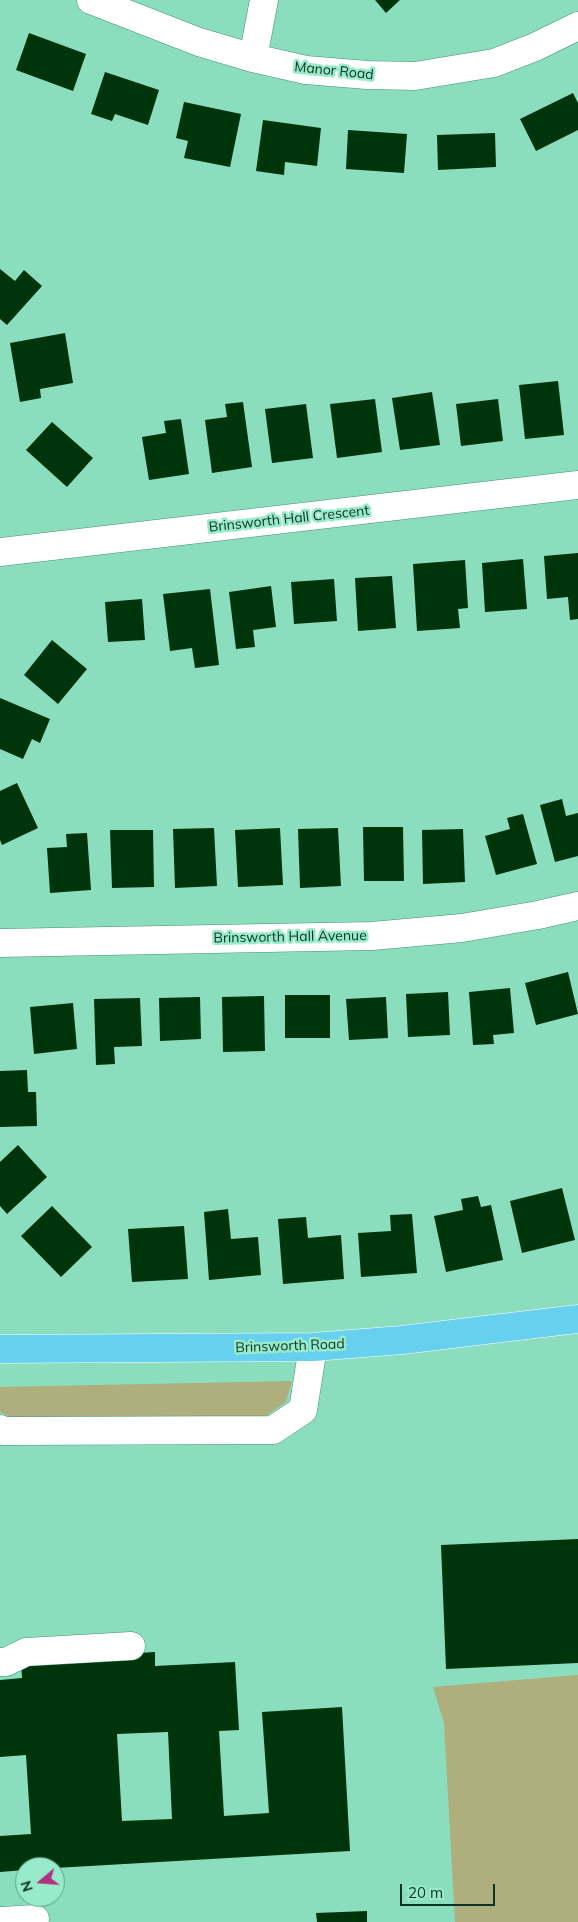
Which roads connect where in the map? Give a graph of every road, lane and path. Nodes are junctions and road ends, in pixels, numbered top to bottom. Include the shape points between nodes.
1 (91, 0) edge
2 (264, 0) edge
3 (578, 26) edge
4 (253, 58) junction
5 (578, 486) edge
6 (0, 552) edge
7 (578, 906) edge
8 (0, 942) edge
9 (578, 1319) edge
10 (313, 1347) junction
11 (0, 1349) edge
12 (0, 1429) edge
13 (131, 1646) dead end
14 (0, 1662) edge
15 (36, 1919) dead end
16 (0, 1921) edge

1 - 4 street, Manor Road via 199,42
2 - 4 street
3 - 4 street, Manor Road via 494,63 415,76 306,70
5 - 6 street, Brinsworth Hall Crescent
7 - 8 street, Brinsworth Hall Avenue via 462,928 372,936
9 - 10 main road, Brinsworth Road
10 - 11 main road, Brinsworth Road
10 - 12 street via 303,1410 273,1430
13 - 14 street via 26,1652
15 - 16 street

